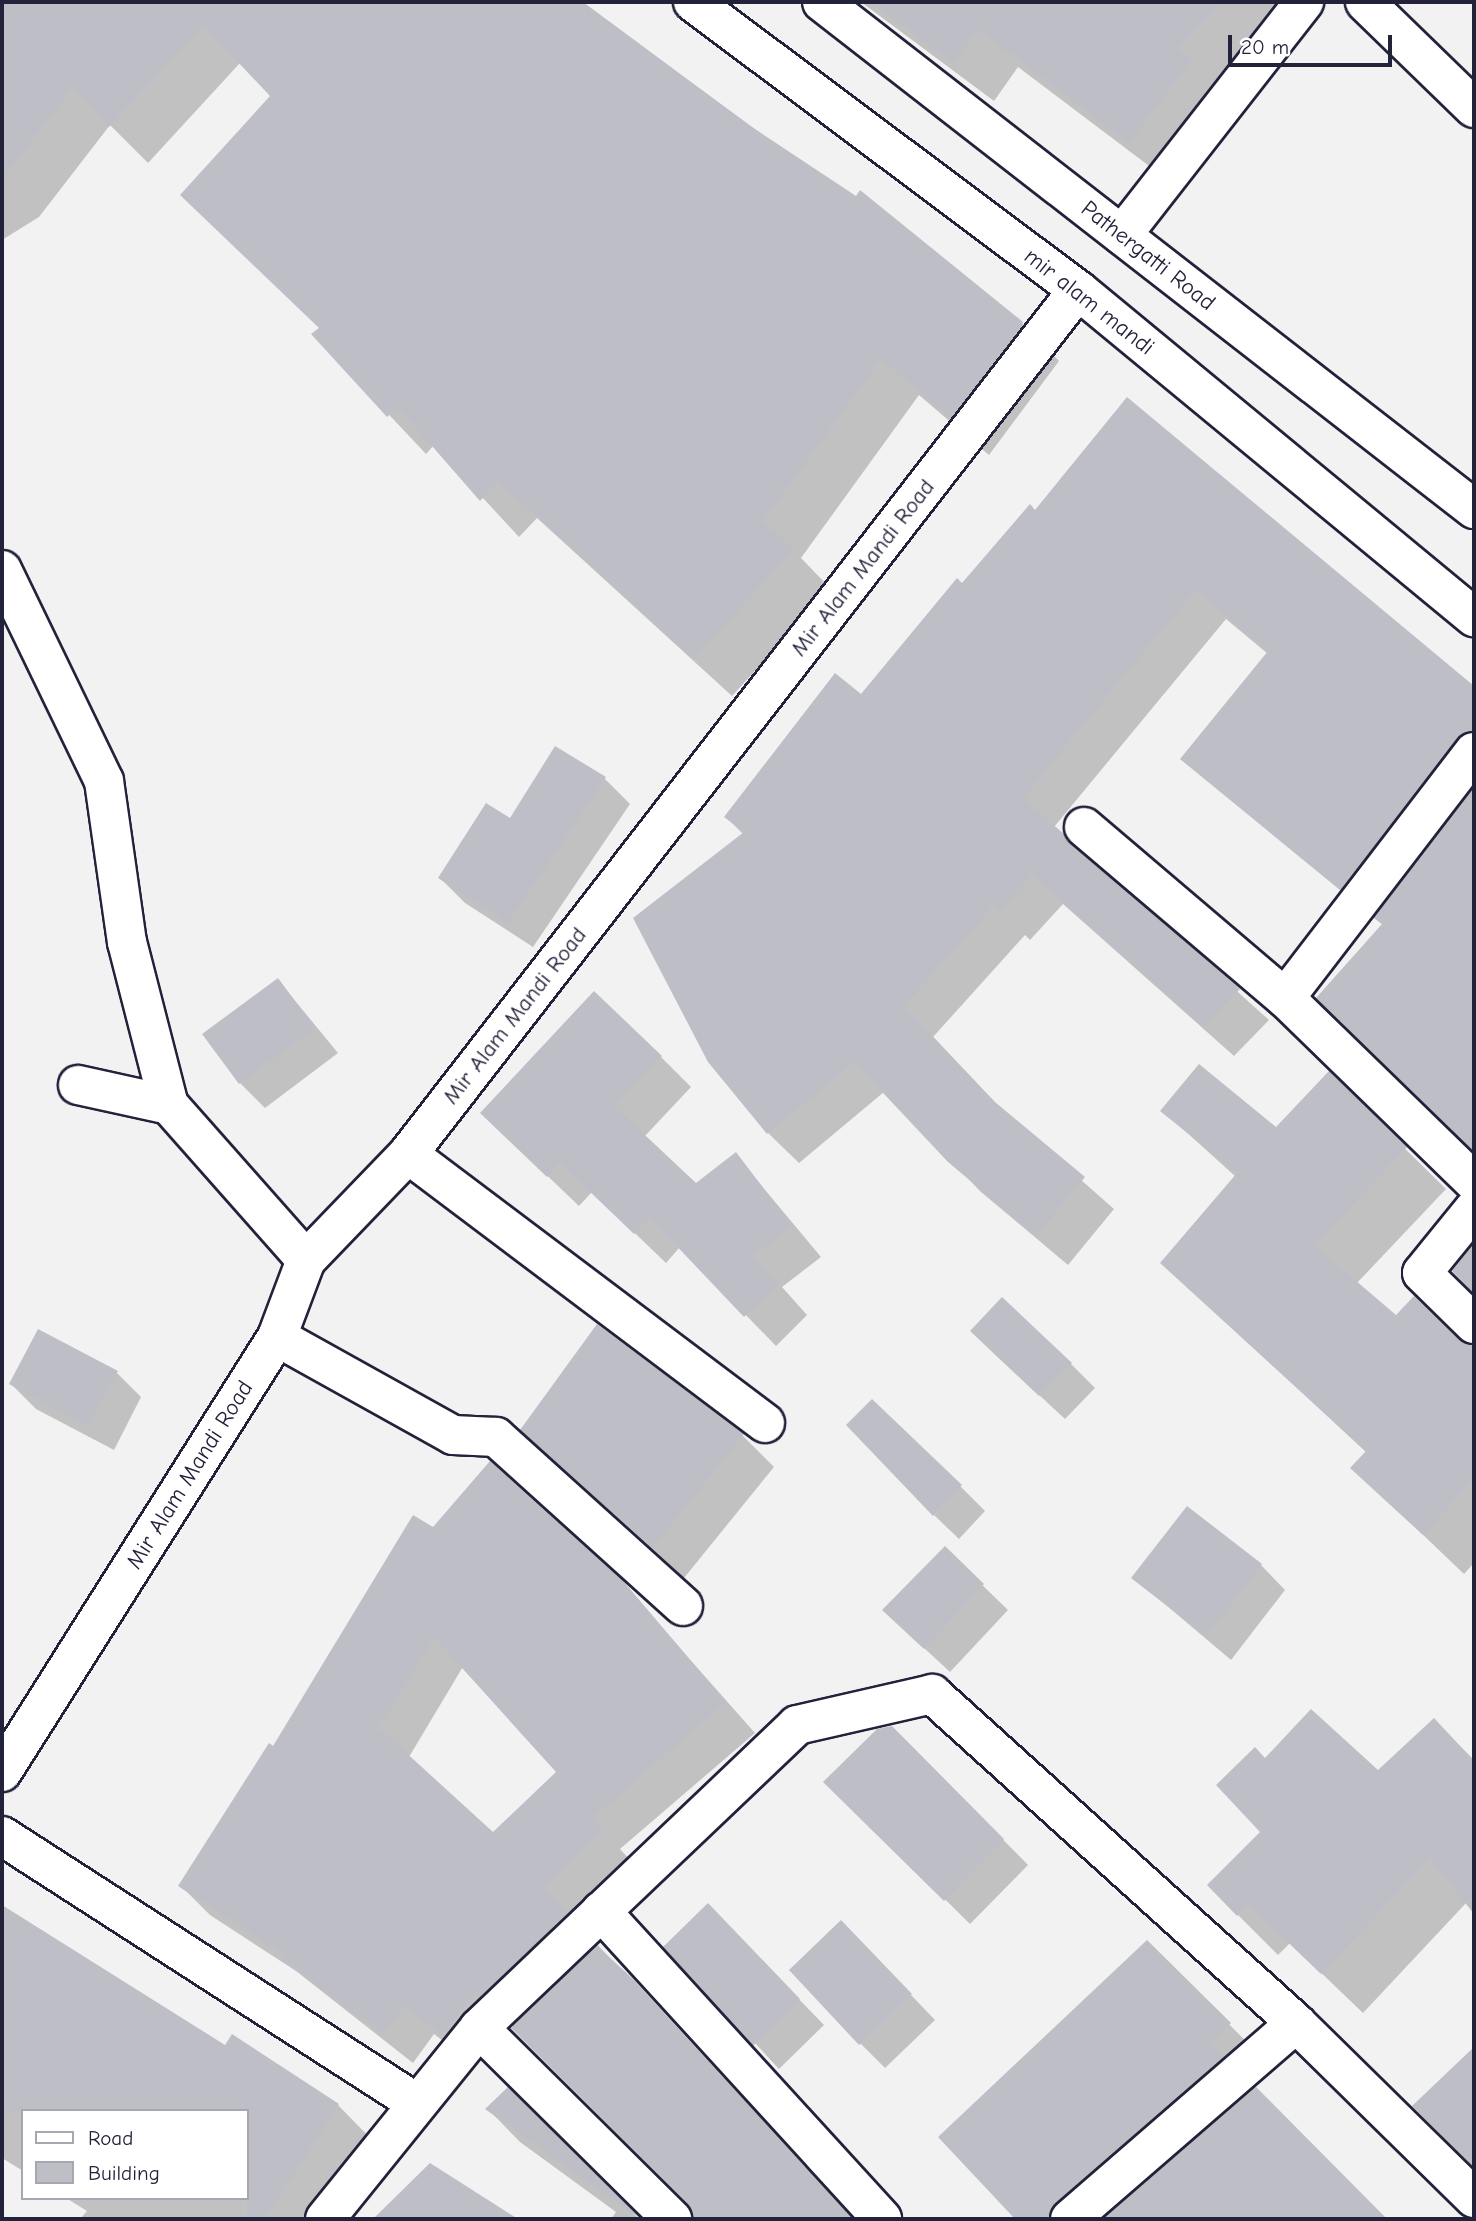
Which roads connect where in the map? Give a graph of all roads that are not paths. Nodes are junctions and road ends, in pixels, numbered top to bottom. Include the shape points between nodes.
1 (693, 2) edge
2 (822, 2) edge
3 (1304, 2) edge
4 (1365, 2) edge
5 (1474, 108) edge
6 (1122, 235) junction
7 (1078, 290) junction
8 (1474, 509) edge
9 (2, 570) edge
10 (1474, 617) edge
11 (1474, 752) edge
12 (1084, 827) dead end
13 (1285, 998) junction
14 (78, 1085) dead end
15 (169, 1105) junction
16 (408, 1154) junction
17 (1474, 1182) edge
18 (1474, 1209) edge
19 (306, 1260) junction
20 (1474, 1324) edge
21 (277, 1338) junction
22 (765, 1423) dead end
23 (683, 1606) dead end
24 (2, 1772) edge
25 (2, 1836) edge
26 (601, 1911) junction
27 (1296, 2023) junction
28 (480, 2028) junction
29 (414, 2102) junction
30 (1474, 2198) edge
31 (325, 2219) edge
32 (673, 2219) edge
33 (882, 2219) edge
34 (1070, 2219) edge

1 - 7 main road, mir alam mandi
2 - 6 main road, Pathergatti Road
3 - 6 main road
4 - 5 main road
6 - 8 main road, Pathergatti Road
7 - 10 main road, mir alam mandi
7 - 16 main road, Mir Alam Mandi Road
9 - 15 main road via 104,781 127,942
11 - 13 main road
12 - 13 main road
13 - 17 main road
14 - 15 main road
15 - 19 main road
16 - 19 main road, Mir Alam Mandi Road
16 - 22 main road
18 - 20 main road via 1422,1273
19 - 21 main road, Mir Alam Mandi Road
21 - 23 main road via 453,1435 496,1437
21 - 24 main road, Mir Alam Mandi Road
25 - 29 main road
26 - 27 main road via 797,1725 932,1694
26 - 28 main road
26 - 33 main road
27 - 30 main road
27 - 34 main road
28 - 29 main road
28 - 32 main road
29 - 31 main road

